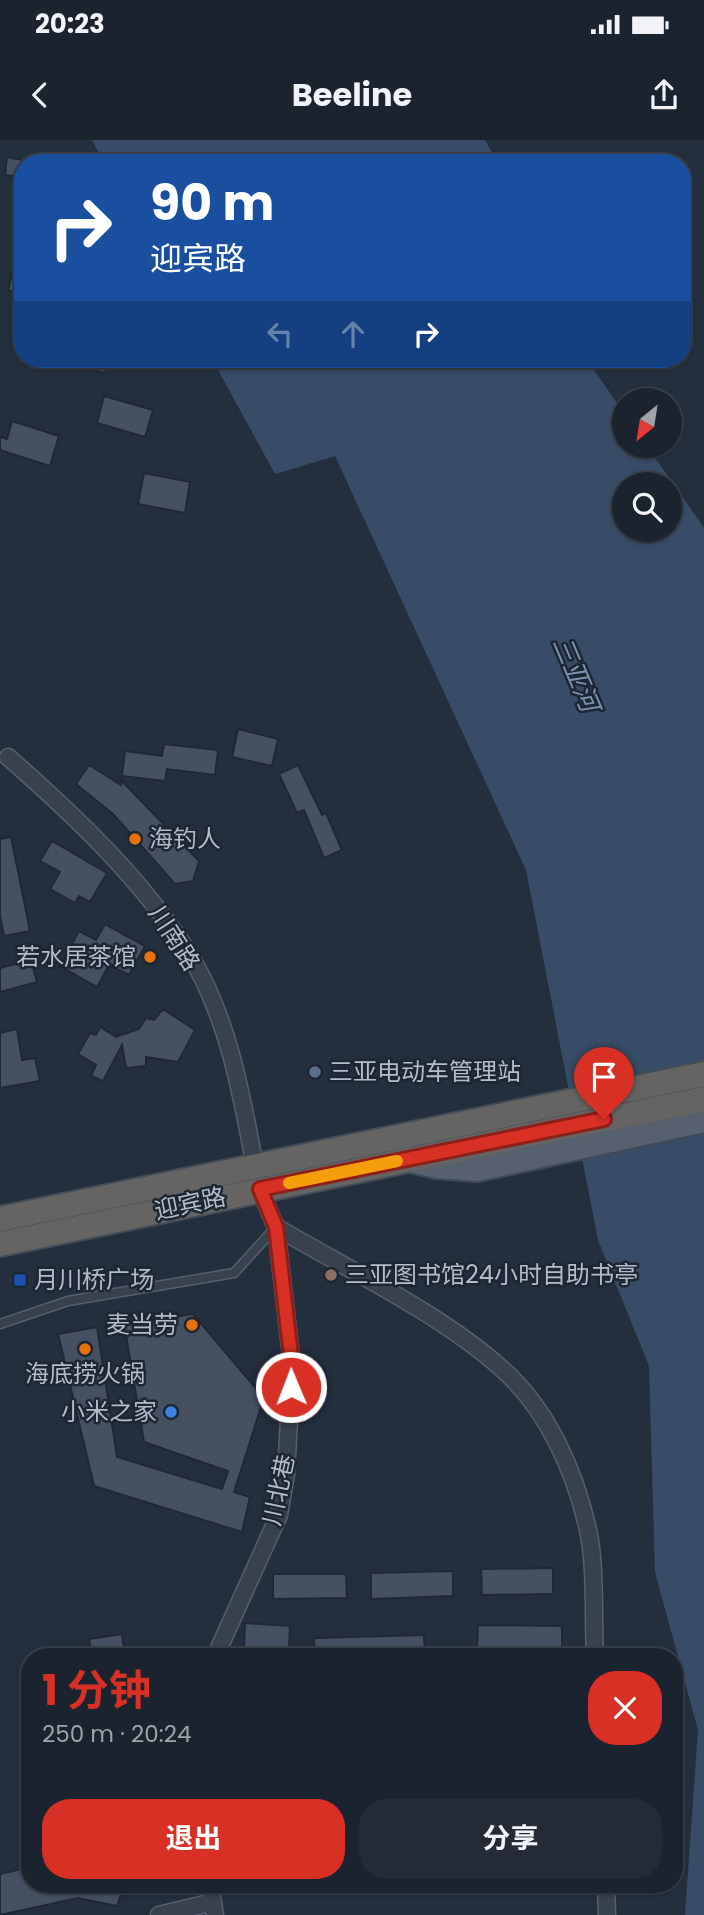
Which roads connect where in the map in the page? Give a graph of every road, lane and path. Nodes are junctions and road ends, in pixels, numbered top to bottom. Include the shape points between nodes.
1 (8, 757) dead end
2 (704, 1074) edge
3 (704, 1099) edge
4 (704, 1120) edge
5 (501, 1128) junction
6 (406, 1159) junction
7 (257, 1178) junction
8 (0, 1219) edge
9 (276, 1227) junction
10 (0, 1244) edge
11 (0, 1324) edge
12 (219, 1648) edge
13 (595, 1648) edge
14 (606, 1893) edge
15 (214, 1909) edge
16 (159, 1915) edge
17 (607, 1915) edge

1 - 7 street, 川南路 via 151,901 190,956 220,1020 243,1100
2 - 5 highway
3 - 5 highway
4 - 6 main road via 504,1164 458,1168
5 - 6 highway, 迎宾路
5 - 7 highway, 迎宾路
6 - 7 highway, 迎宾路
7 - 8 highway, 迎宾路
7 - 9 street, 川北巷
7 - 10 highway, 迎宾路
9 - 11 lane via 234,1273 68,1301
9 - 12 street, 川北巷 via 292,1364 286,1474 279,1515
9 - 13 street via 460,1335 503,1369 545,1420 573,1476 589,1532
14 - 17 street
15 - 16 street

